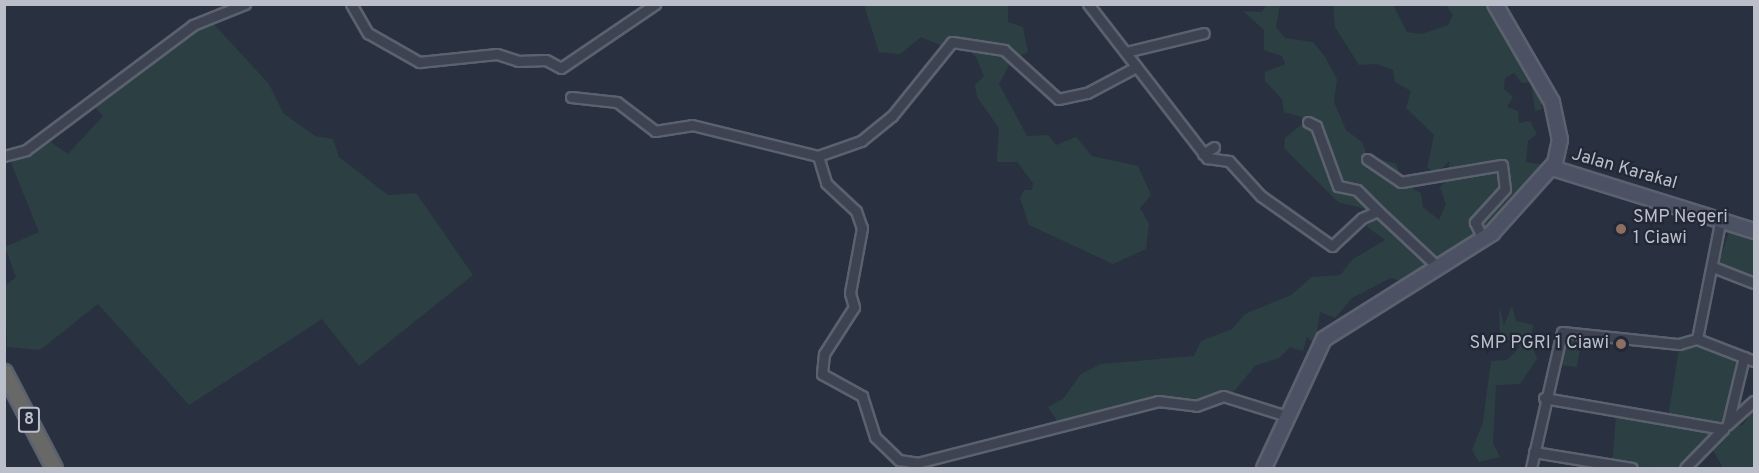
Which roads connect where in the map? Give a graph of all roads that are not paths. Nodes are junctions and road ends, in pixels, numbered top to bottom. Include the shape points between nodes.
1 (245, 4) edge
2 (351, 4) edge
3 (655, 4) edge
4 (1088, 4) edge
5 (1495, 4) edge
6 (1204, 33) dead end
7 (1126, 52) junction
8 (1136, 67) junction
9 (571, 97) dead end
10 (1308, 122) dead end
11 (1214, 147) dead end
12 (1203, 154) junction
13 (4, 156) edge
14 (818, 156) junction
15 (1367, 159) dead end
16 (1552, 168) junction
17 (1378, 212) junction
18 (1720, 218) junction
19 (1755, 231) edge
20 (1483, 239) junction
21 (1713, 267) junction
22 (1439, 268) junction
23 (1755, 283) edge
24 (1697, 339) junction
25 (1744, 357) junction
26 (1755, 360) edge
27 (4, 372) edge
28 (9, 390) edge
29 (1544, 398) junction
30 (1755, 401) edge
31 (1287, 416) junction
32 (1725, 426) junction
33 (1534, 452) junction
34 (54, 468) edge
35 (1264, 468) edge
36 (1531, 468) edge
37 (1632, 468) edge
38 (1685, 468) edge

1 - 13 street via 193,25 26,150
2 - 3 street via 368,33 418,62 497,54 518,61 546,60 561,68
4 - 7 street
5 - 16 main road, Jalan Karakal via 1552,102 1560,140
6 - 7 street
7 - 8 street
8 - 12 street
8 - 14 street via 1087,93 1058,99 1004,50 952,42 892,116 861,141
9 - 14 street via 617,102 655,131 692,125
10 - 17 street via 1316,126 1338,186 1357,190
11 - 12 street
12 - 17 street via 1229,161 1261,196 1332,246 1362,218
14 - 31 street via 826,183 856,211 862,228 850,293 854,307 824,354 822,374 862,396 875,437 899,460 917,463 1158,400 1196,406 1223,396
15 - 20 street via 1401,182 1502,165 1507,185 1475,222
16 - 18 main road, Jalan Karakal
16 - 20 main road
17 - 22 street
18 - 19 main road, Jalan Karakal
18 - 21 street
20 - 22 main road
21 - 23 street
21 - 24 street
22 - 31 main road via 1329,334 1313,354
24 - 25 street
24 - 29 street via 1680,344 1562,332
25 - 26 street
25 - 32 street
27 - 28 highway, 8
28 - 34 highway, 8
29 - 32 street
29 - 33 street
30 - 32 street
31 - 35 main road
32 - 38 street
33 - 36 street
33 - 37 street

